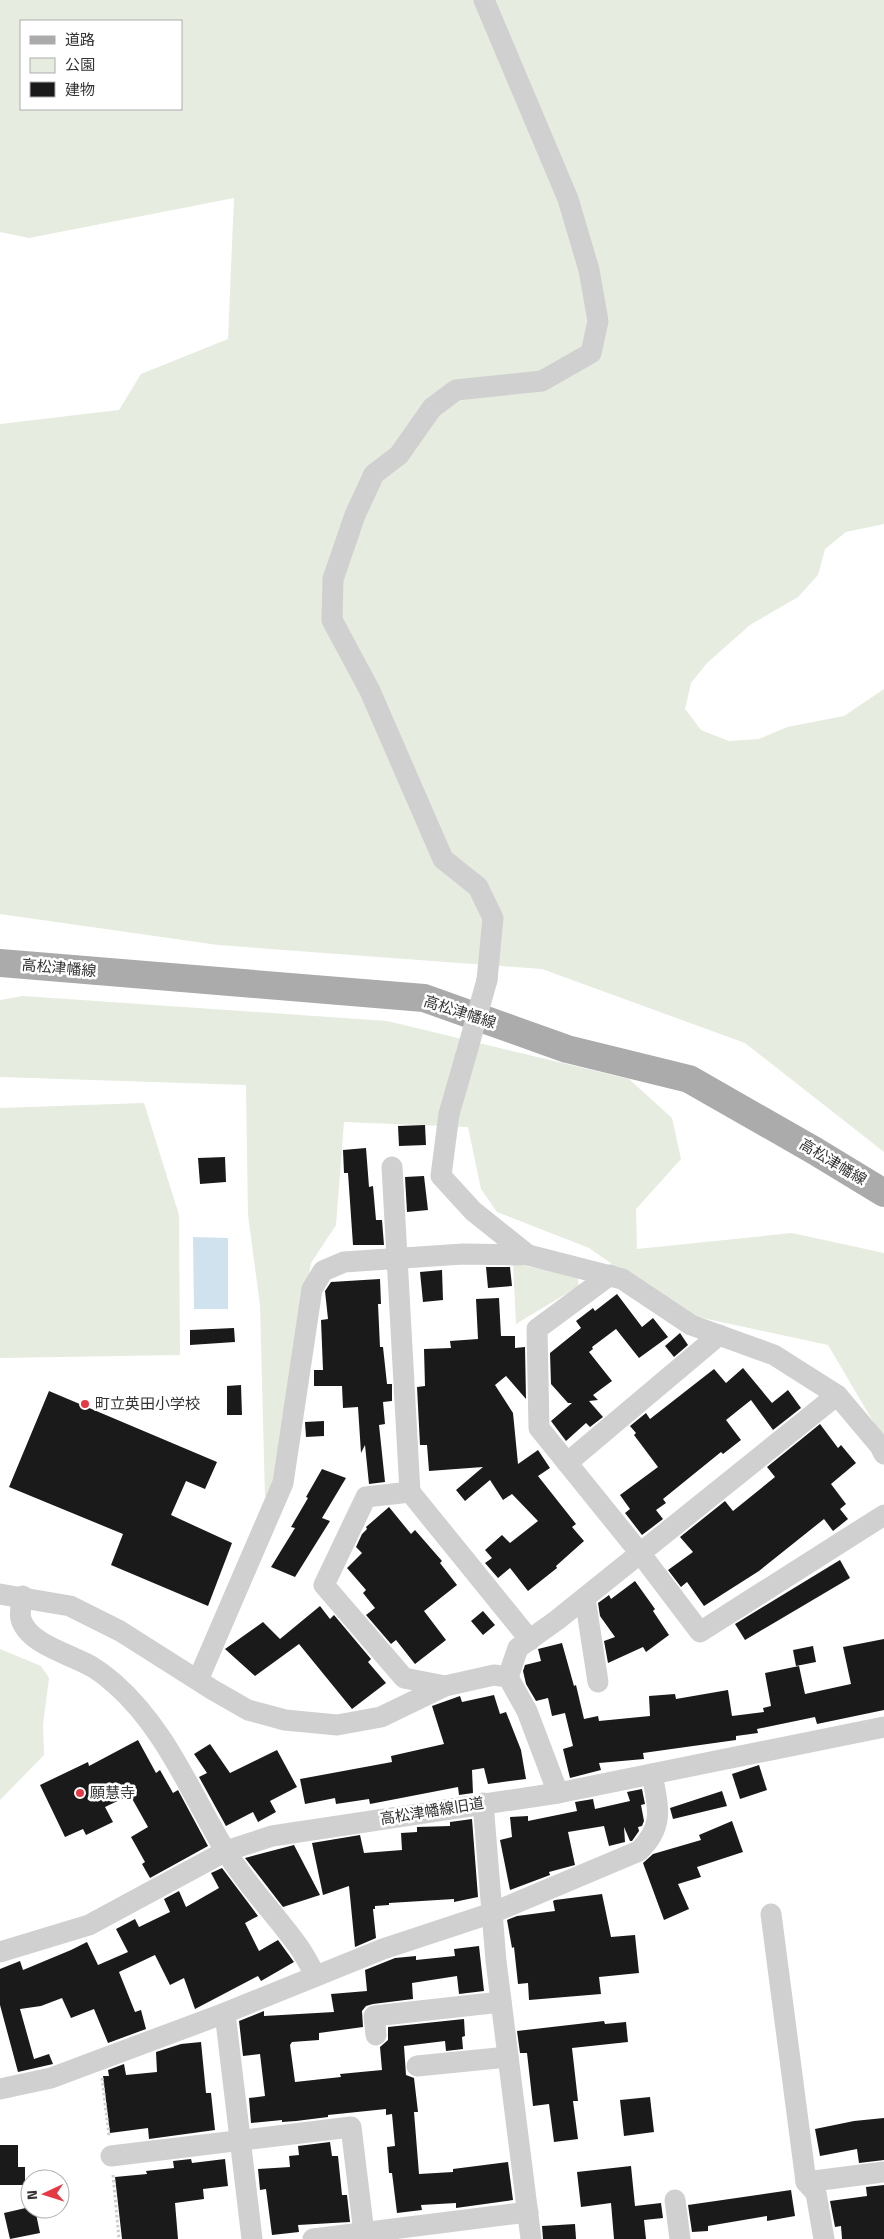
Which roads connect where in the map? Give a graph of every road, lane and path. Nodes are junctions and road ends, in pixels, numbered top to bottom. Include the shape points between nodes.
1 (484, 0) edge
2 (0, 964) edge
3 (392, 1167) dead end
4 (884, 1193) edge
5 (528, 1255) junction
6 (399, 1259) junction
7 (610, 1275) junction
8 (719, 1335) junction
9 (837, 1395) junction
10 (884, 1454) edge
11 (567, 1463) junction
12 (410, 1492) junction
13 (884, 1515) edge
14 (640, 1553) junction
15 (0, 1594) edge
16 (23, 1596) junction
17 (585, 1598) junction
18 (530, 1640) junction
19 (508, 1677) junction
20 (198, 1680) junction
21 (598, 1682) dead end
22 (445, 1686) junction
23 (884, 1727) edge
24 (652, 1774) junction
25 (558, 1793) junction
26 (483, 1803) junction
27 (226, 1851) junction
28 (492, 1913) junction
29 (771, 1914) dead end
30 (0, 1952) edge
31 (316, 1976) junction
32 (501, 2002) junction
33 (224, 2013) junction
34 (376, 2035) dead end
35 (508, 2057) junction
36 (417, 2066) dead end
37 (0, 2089) edge
38 (240, 2139) junction
39 (111, 2156) dead end
40 (884, 2172) edge
41 (806, 2182) junction
42 (675, 2200) dead end
43 (528, 2212) junction
44 (364, 2233) junction
45 (818, 2238) edge
46 (252, 2239) edge
47 (314, 2239) edge
48 (531, 2239) edge
49 (680, 2239) edge

1 - 5 street, bridge via 568,198 588,270 598,322 592,353 542,381 456,390 432,408 399,454 374,474 355,515 333,579 332,620 370,691 443,858 478,886 492,918 487,980 449,1114 441,1176 473,1211
2 - 4 main road, 高松津幡線 via 424,998 567,1048 689,1079
3 - 6 street
5 - 6 street via 463,1254
5 - 7 street
6 - 12 street
6 - 20 street via 344,1262 323,1271 312,1289 283,1483
7 - 8 street via 622,1279 690,1324
7 - 11 street via 537,1329 539,1428
8 - 9 street via 774,1355
8 - 11 street
9 - 10 street
9 - 14 street
11 - 14 street
12 - 18 street
12 - 22 street via 366,1497 324,1585 404,1678
13 - 14 street via 700,1632
14 - 17 street
15 - 16 street
16 - 20 street via 70,1606 120,1631
16 - 27 street via 20,1618 28,1631 54,1650 95,1668 144,1715 164,1742
17 - 18 street
17 - 21 street
18 - 19 street via 518,1648
19 - 22 street via 494,1675
19 - 25 street via 527,1711
20 - 22 street via 248,1710 285,1720 338,1725 381,1717
23 - 24 street, 高松津幡線旧道
24 - 25 street, 高松津幡線旧道
24 - 28 street via 657,1824 652,1839 639,1851
25 - 26 street, 高松津幡線旧道
26 - 27 street, 高松津幡線旧道 via 272,1836
26 - 28 street
27 - 30 street, 高松津幡線旧道 via 90,1924
27 - 31 street via 247,1884 297,1944
28 - 31 street via 383,1948
28 - 32 street
29 - 41 street
31 - 33 street
32 - 34 street via 374,2016
32 - 35 street
33 - 37 street via 51,2078
33 - 38 street
35 - 36 street
35 - 43 street
38 - 39 street
38 - 44 street via 351,2127
38 - 46 street
40 - 41 street
41 - 45 street via 816,2193
42 - 49 street
43 - 44 street
43 - 48 street
44 - 47 street

